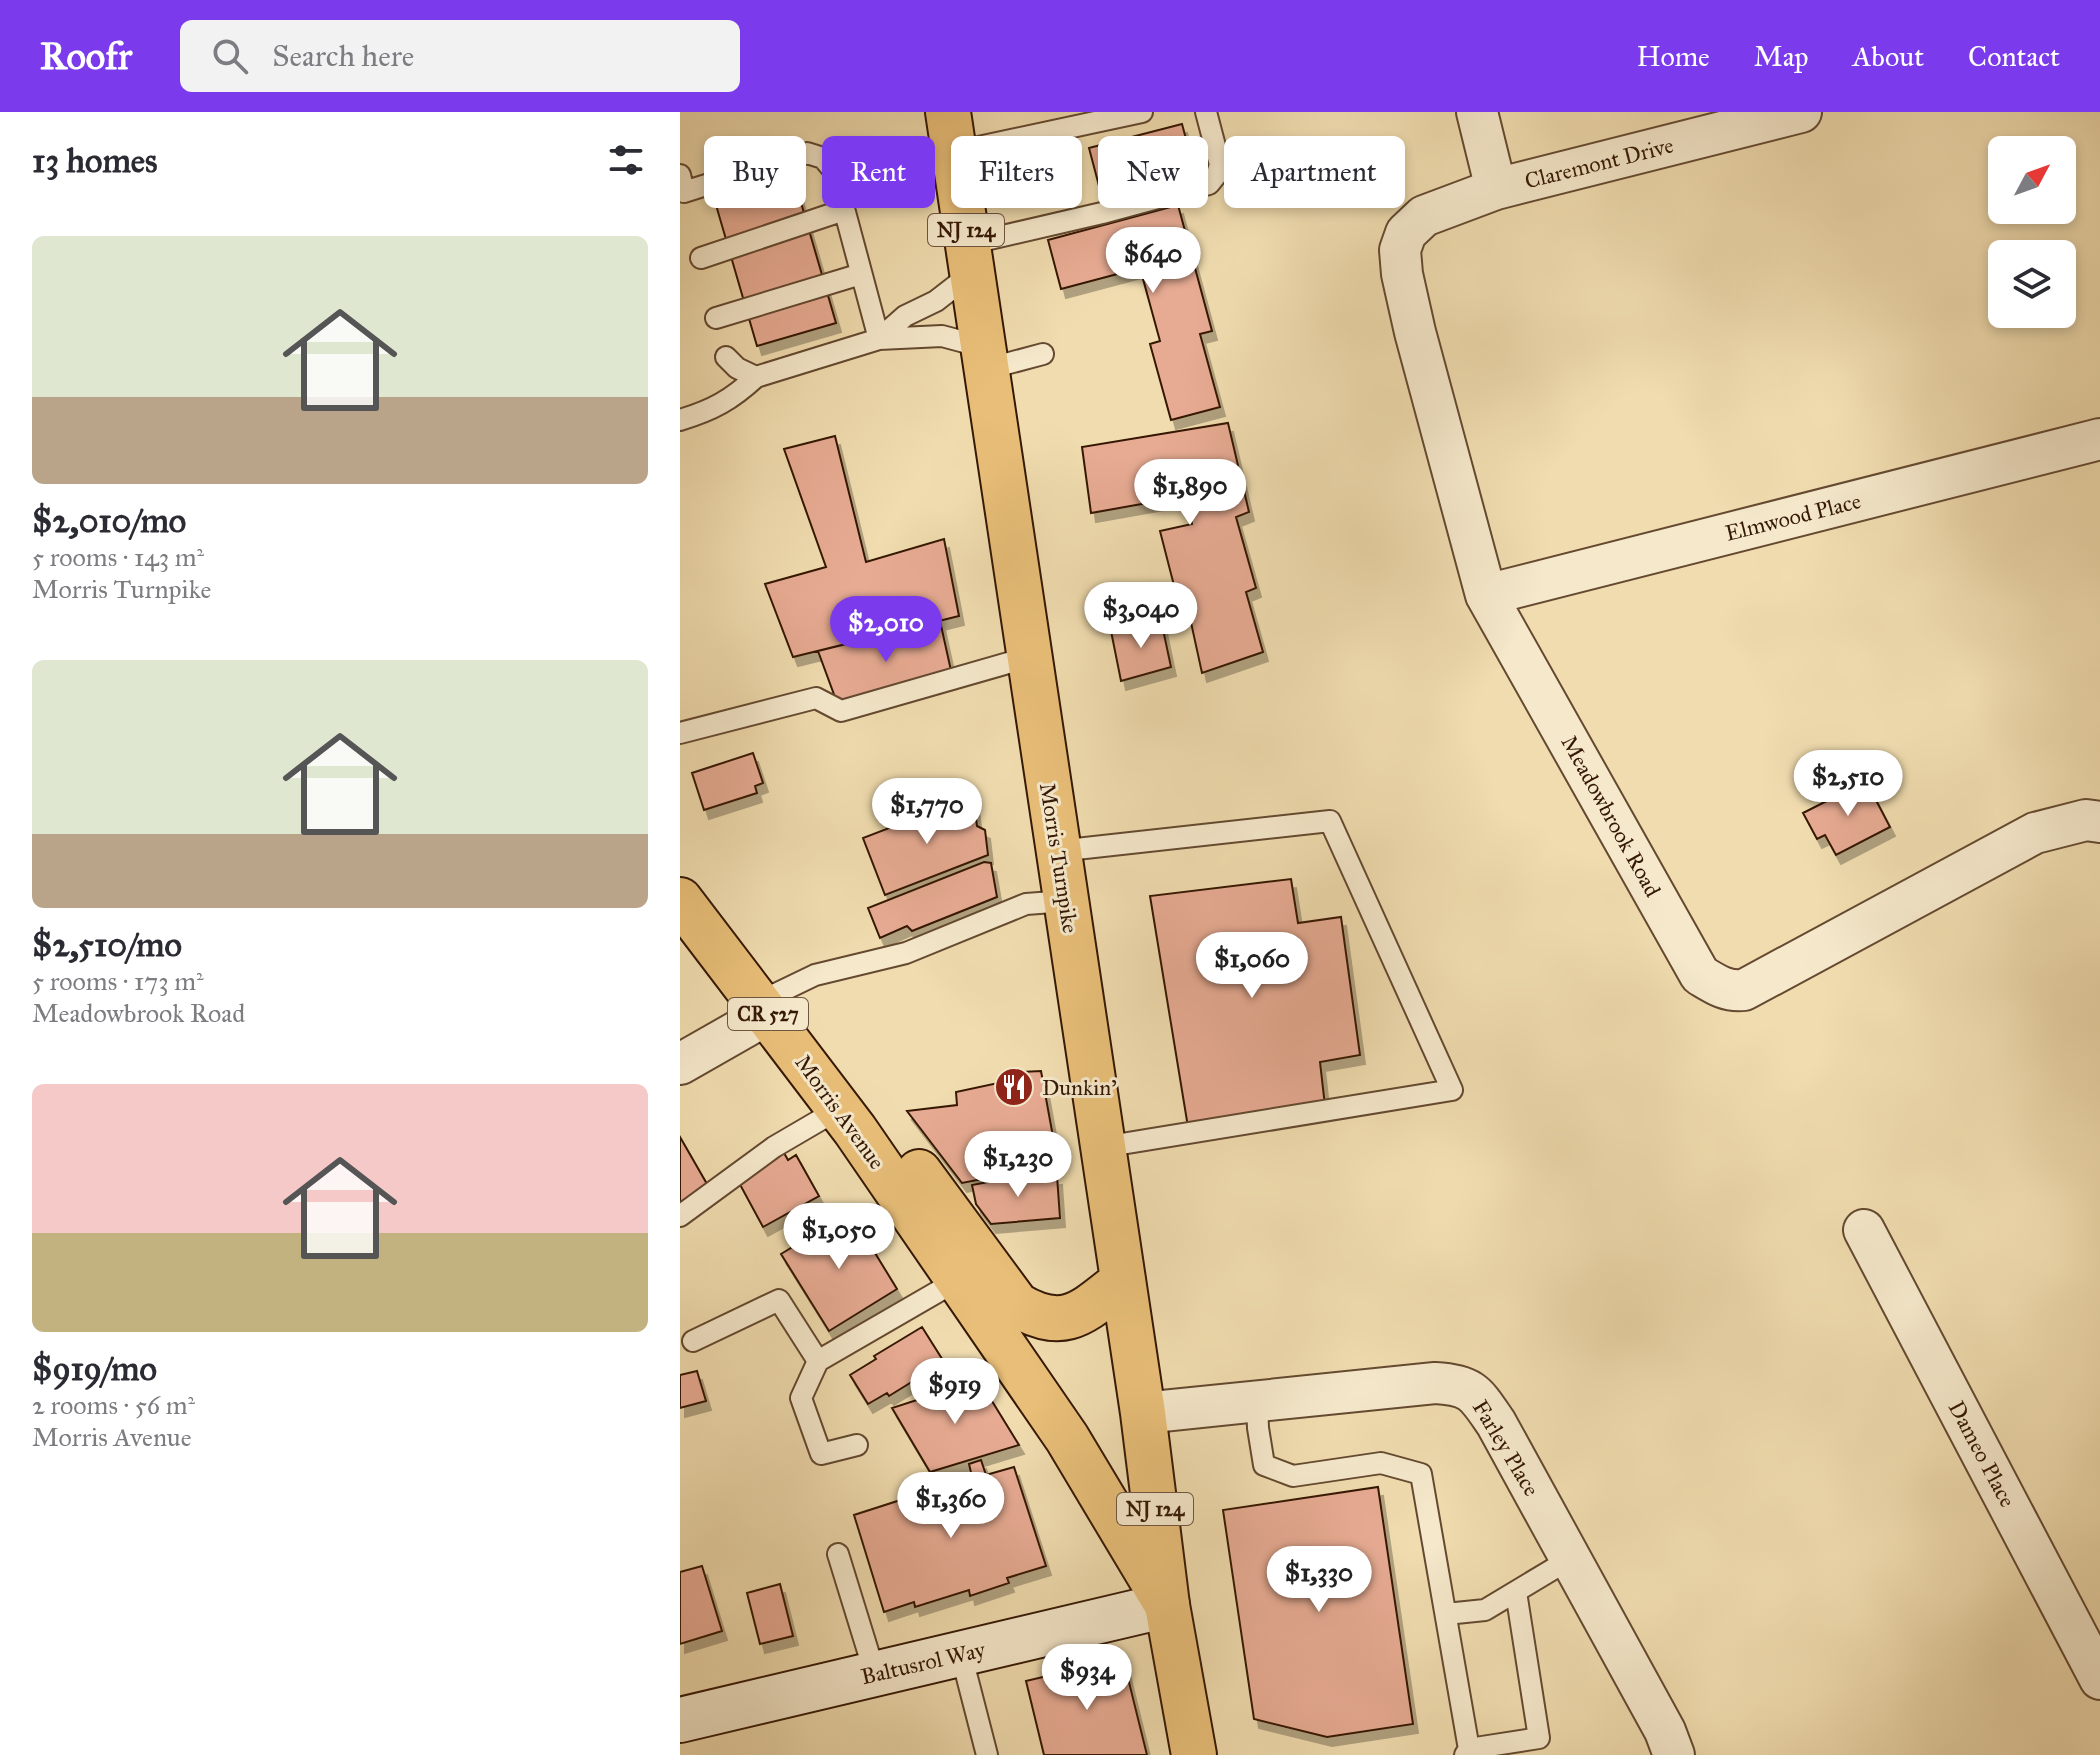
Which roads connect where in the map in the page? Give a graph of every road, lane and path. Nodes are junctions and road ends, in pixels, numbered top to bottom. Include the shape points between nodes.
1 (1142, 112) edge
2 (1206, 112) edge
3 (1477, 112) edge
4 (1801, 112) edge
5 (952, 132) edge
6 (680, 175) edge
7 (1496, 189) junction
8 (844, 210) junction
9 (1406, 233) joint
10 (701, 258) dead end
11 (970, 258) junction
12 (861, 274) junction
13 (716, 318) dead end
14 (879, 339) junction
15 (1043, 354) dead end
16 (726, 357) dead end
17 (985, 358) junction
18 (756, 377) junction
19 (680, 420) edge
20 (2100, 439) edge
21 (1486, 595) junction
22 (1029, 657) junction
23 (680, 733) edge
24 (2100, 822) edge
25 (1058, 851) junction
26 (680, 900) edge
27 (1066, 901) junction
28 (763, 1008) junction
29 (680, 1064) edge
30 (847, 1120) junction
31 (1103, 1147) junction
32 (680, 1216) edge
33 (1864, 1230) dead end
34 (958, 1280) junction
35 (1123, 1281) junction
36 (693, 1341) dead end
37 (818, 1361) junction
38 (1257, 1401) junction
39 (1143, 1413) junction
40 (857, 1445) dead end
41 (838, 1554) dead end
42 (1570, 1559) junction
43 (1516, 1592) junction
44 (1167, 1605) junction
45 (1446, 1614) junction
46 (961, 1654) junction
47 (875, 1674) junction
48 (2100, 1679) edge
49 (680, 1720) edge
50 (1468, 1753) edge
51 (987, 1755) edge
52 (1194, 1755) edge
53 (1674, 1755) edge

1 - 5 lane via 998,145
2 - 11 lane via 1220,165 1209,184
3 - 7 street
4 - 7 street, Claremont Drive
5 - 11 main road, Morris Turnpike / NJ 124
6 - 8 lane via 684,192 807,153 823,158 834,171
7 - 9 street, Claremont Drive via 1424,216
8 - 10 lane
8 - 12 lane
9 - 21 street, Meadowbrook Road via 1400,250 1411,317
11 - 14 lane via 936,301 905,316
11 - 17 main road, Morris Turnpike / NJ 124
12 - 13 lane
12 - 14 lane
14 - 17 lane via 942,336
14 - 18 lane
15 - 17 lane
16 - 18 lane
17 - 22 main road, Morris Turnpike / NJ 124
18 - 19 lane via 733,399
20 - 21 street, Elmwood Place
21 - 24 street, Meadowbrook Road via 1700,975 1722,989 1744,990 2035,833 2086,820
22 - 23 lane via 841,711 816,698
22 - 25 main road, Morris Turnpike / NJ 124
25 - 27 main road, Morris Turnpike / NJ 124
25 - 31 lane via 1330,821 1452,1090
26 - 28 main road, Morris Avenue / CR 527
27 - 28 lane via 1026,904 906,953 815,975
27 - 31 main road, Morris Turnpike / NJ 124
28 - 29 street
28 - 30 main road, Morris Avenue / CR 527
30 - 32 lane via 774,1147
30 - 34 main road, Morris Avenue / CR 527
30 - 35 main road via 919,1172 1017,1305 1034,1315 1053,1320 1073,1316
31 - 35 main road, Morris Turnpike / NJ 124
33 - 48 street, Dameo Place
34 - 37 lane
34 - 44 main road, Morris Avenue / CR 527 via 1067,1438
35 - 39 main road, Morris Turnpike / NJ 124
36 - 37 lane via 779,1300
37 - 40 lane via 801,1398 821,1454
38 - 39 street, Farley Place
38 - 42 street, Farley Place via 1459,1384 1477,1396 1496,1423
38 - 45 lane via 1264,1465 1293,1476 1381,1463 1421,1474
39 - 44 main road, Morris Turnpike / NJ 124
41 - 47 lane
42 - 43 lane
42 - 53 street, Farley Place
43 - 45 lane via 1485,1610
43 - 50 lane via 1539,1738
44 - 46 street, Baltusrol Way
44 - 52 main road, Morris Avenue / NJ 124
45 - 50 lane
46 - 47 street, Baltusrol Way
46 - 51 lane
47 - 49 street, Baltusrol Way

